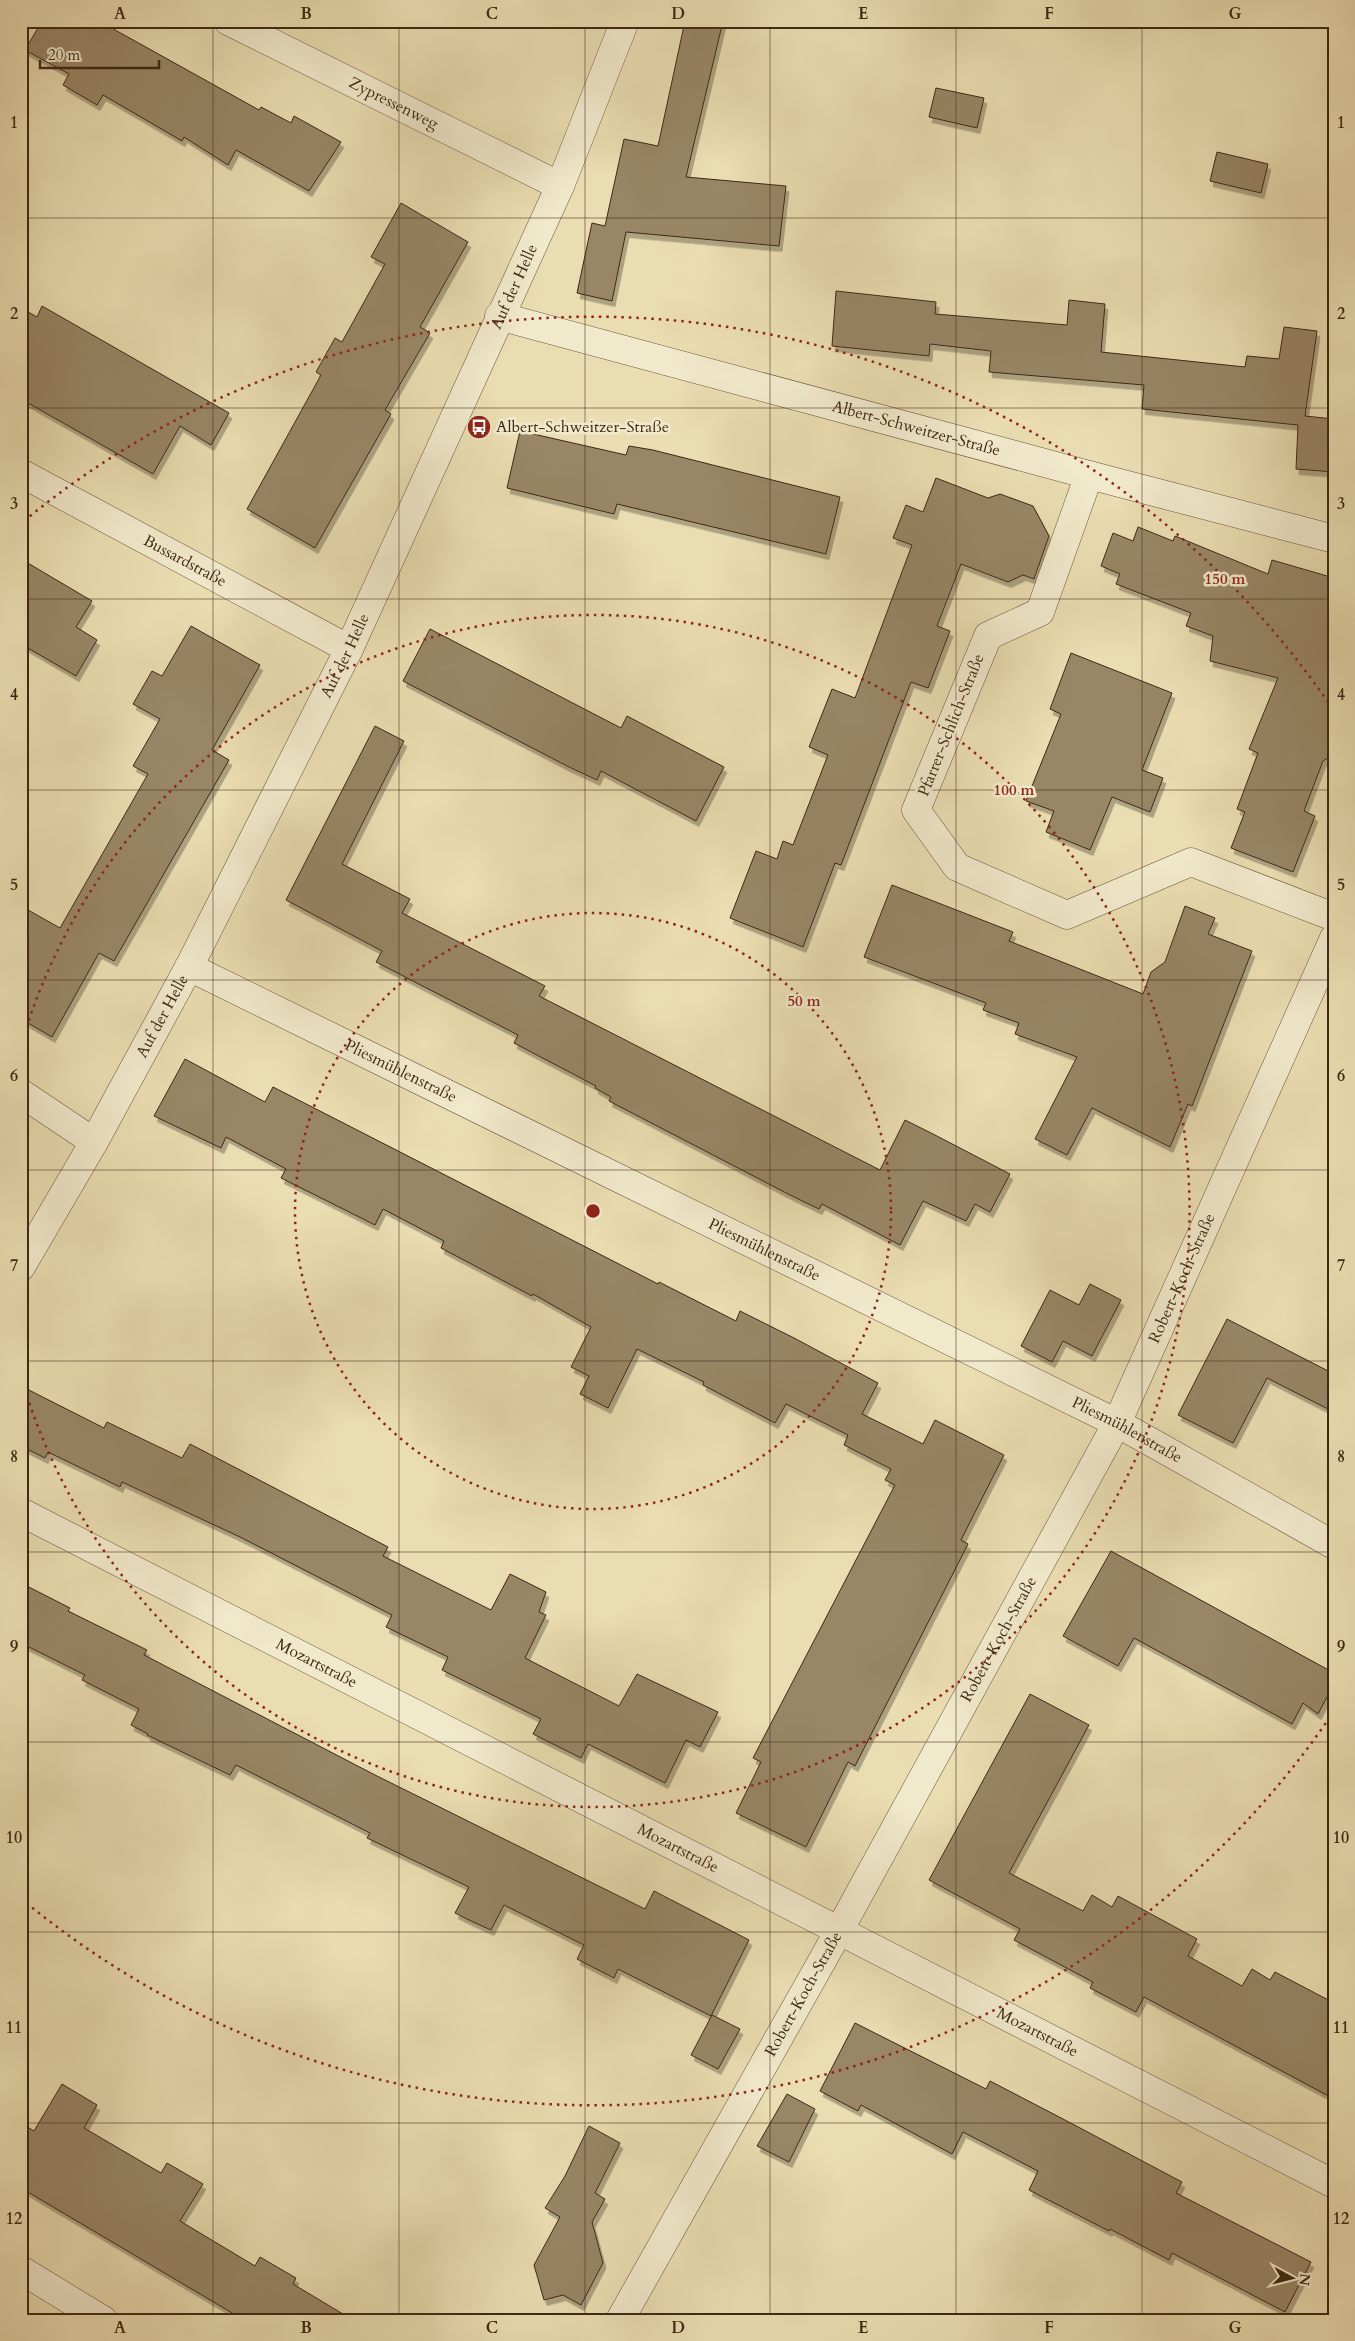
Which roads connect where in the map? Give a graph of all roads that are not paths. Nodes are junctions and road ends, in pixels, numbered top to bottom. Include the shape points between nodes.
1 (228, 21) edge
2 (626, 21) edge
3 (560, 186) junction
4 (499, 316) junction
5 (21, 473) edge
6 (1089, 475) junction
7 (1334, 539) edge
8 (349, 649) junction
9 (1334, 917) edge
10 (1334, 938) edge
11 (189, 966) junction
12 (21, 1093) edge
13 (94, 1142) junction
14 (21, 1267) edge
15 (1117, 1423) junction
16 (21, 1512) edge
17 (1334, 1546) edge
18 (840, 1929) junction
19 (1334, 2184) edge
20 (21, 2270) edge
21 (103, 2320) edge
22 (620, 2320) edge

1 - 3 street, Zypressenweg
2 - 3 street, Auf der Helle
3 - 4 street, Auf der Helle
4 - 6 street, Albert-Schweitzer-Straße
4 - 8 street, Auf der Helle
5 - 8 street, Bussardstraße
6 - 7 street, Albert-Schweitzer-Straße
6 - 9 street, Pfarrer-Schlich-Straße via 1040,612 988,636 916,810 957,867 1067,915 1191,862
8 - 11 street, Auf der Helle
10 - 15 street, Robert-Koch-Straße
11 - 13 street, Auf der Helle
11 - 15 street, Pliesmühlenstraße
12 - 13 street
13 - 14 street, Auf der Helle
15 - 17 street, Pliesmühlenstraße
15 - 18 street, Robert-Koch-Straße
16 - 18 street, Mozartstraße
18 - 19 street, Mozartstraße
18 - 22 street, Robert-Koch-Straße
20 - 21 street

